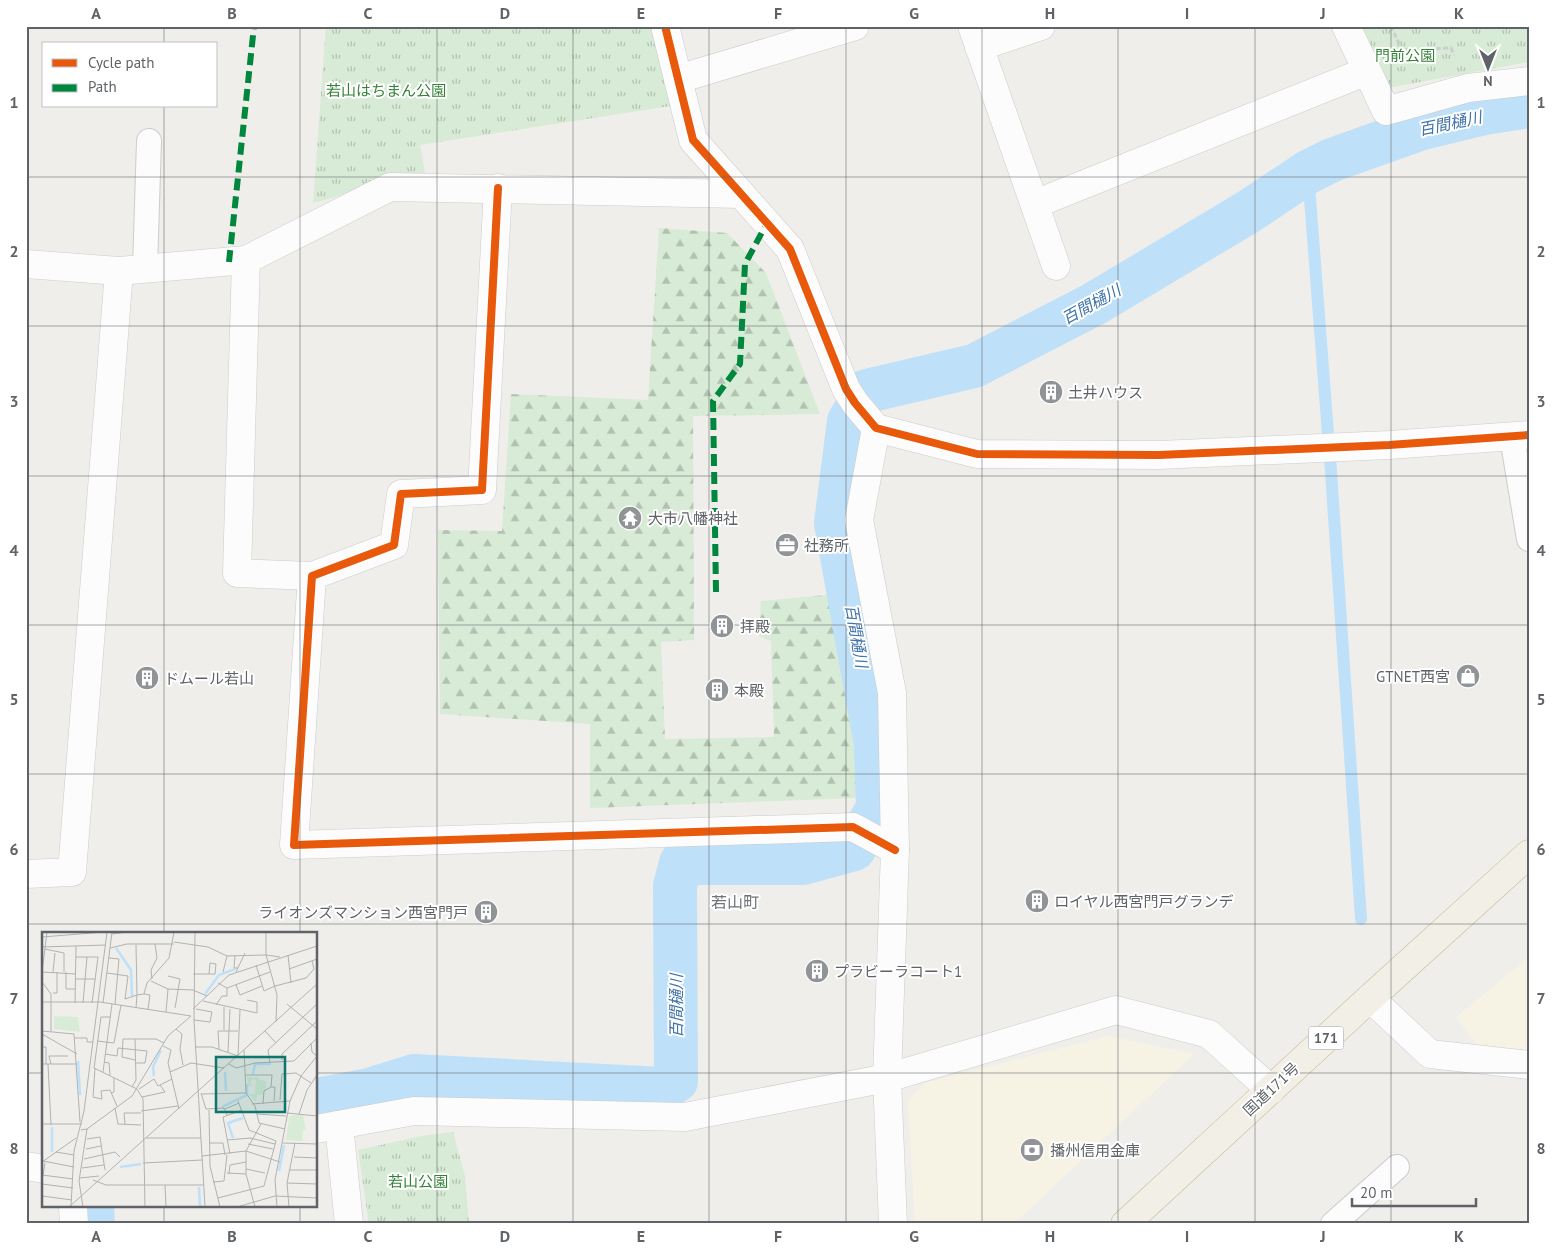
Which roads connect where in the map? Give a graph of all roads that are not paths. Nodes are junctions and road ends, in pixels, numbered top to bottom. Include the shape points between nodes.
1 (665, 26) edge
2 (854, 26) edge
3 (1041, 26) edge
4 (1346, 26) edge
5 (976, 37) edge
6 (1367, 71) junction
7 (678, 79) junction
8 (1529, 81) edge
9 (148, 141) dead end
10 (498, 188) junction
11 (741, 194) junction
12 (1035, 204) junction
13 (246, 260) junction
14 (26, 264) edge
15 (1056, 266) dead end
16 (132, 270) junction
17 (865, 415) junction
18 (1521, 436) edge
19 (1529, 539) edge
20 (312, 576) junction
21 (873, 838) junction
22 (1529, 854) edge
23 (26, 874) edge
24 (1370, 998) junction
25 (1529, 1065) edge
26 (887, 1078) junction
27 (1270, 1090) junction
28 (328, 1127) edge
29 (26, 1166) edge
30 (1397, 1167) dead end
31 (42, 1170) edge
32 (73, 1208) edge
33 (74, 1224) edge
34 (349, 1224) edge
35 (893, 1224) edge
36 (1125, 1224) edge
37 (1333, 1224) edge

1 - 7 street
2 - 7 street
3 - 5 street
4 - 6 street
5 - 12 street
6 - 8 street via 1386,111 1468,88
6 - 12 street
7 - 11 street via 693,140
9 - 16 lane
10 - 11 street
10 - 13 street via 390,188
10 - 20 street via 482,490 401,494 394,544
11 - 17 street via 790,249 846,389
12 - 15 street
13 - 16 street
13 - 20 street via 237,573
14 - 16 street
16 - 23 street via 72,872
17 - 18 street via 977,454 1159,455
17 - 21 street via 860,520 892,693
18 - 19 lane
20 - 21 street via 294,845
21 - 26 street
22 - 24 highway, 国道171号 / 171
24 - 25 street via 1430,1054
24 - 27 highway, 国道171号 / 171
26 - 27 street via 1116,1010 1209,1034
26 - 28 street via 685,1117 414,1112
26 - 35 street
27 - 36 highway, 国道171号 / 171
28 - 34 street
29 - 31 street
30 - 37 lane
32 - 33 street

